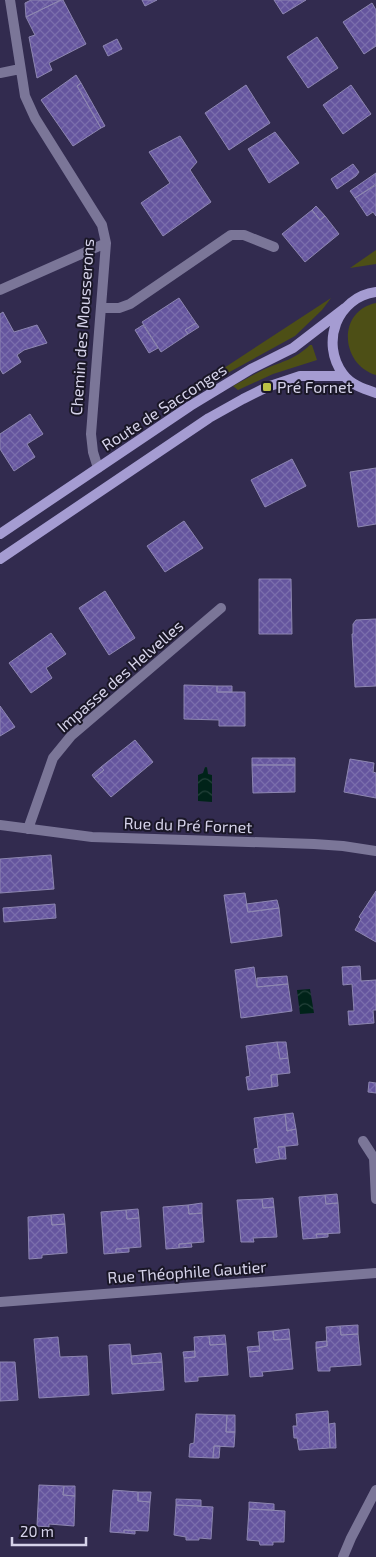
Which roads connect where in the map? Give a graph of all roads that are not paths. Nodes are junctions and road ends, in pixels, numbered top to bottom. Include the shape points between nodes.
1 (10, 0) edge
2 (20, 69) junction
3 (0, 72) edge
4 (106, 243) junction
5 (274, 247) dead end
6 (0, 290) edge
7 (375, 291) edge
8 (101, 308) junction
9 (345, 308) junction
10 (344, 376) junction
11 (376, 393) edge
12 (98, 468) junction
13 (0, 534) edge
14 (0, 559) edge
15 (221, 608) dead end
16 (0, 825) edge
17 (28, 830) junction
18 (376, 852) edge
19 (364, 1141) dead end
20 (376, 1199) edge
21 (376, 1273) edge
22 (0, 1302) edge
23 (376, 1490) edge
24 (343, 1557) edge

1 - 2 street, Chemin des Mousserons
2 - 3 street
2 - 4 street, Chemin des Mousserons via 25,96 35,118 102,225
4 - 6 street
4 - 8 street, Chemin des Mousserons
5 - 8 street via 244,235 231,235 130,304
7 - 9 street, Route de Sacconges via 358,297
8 - 12 street, Chemin des Mousserons via 91,434
9 - 10 street via 335,324 332,342 335,360
9 - 12 street, Route de Sacconges via 293,348 190,406
10 - 11 street via 358,387
10 - 14 street via 300,376 243,399 209,418
12 - 13 street, Route de Sacconges
15 - 17 street, Impasse des Helvelles via 71,736 53,758
16 - 17 street, Rue du Pré Fornet
17 - 18 street, Rue du Pré Fornet via 92,837 343,846
19 - 20 street via 374,1158
21 - 22 street, Rue Théophile Gautier
23 - 24 street

